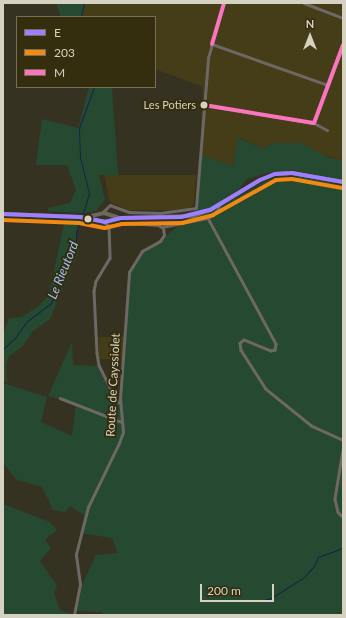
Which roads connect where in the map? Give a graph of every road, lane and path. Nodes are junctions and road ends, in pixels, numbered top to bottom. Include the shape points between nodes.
1 (224, 3) edge
2 (304, 3) edge
3 (343, 18) edge
4 (212, 44) junction
5 (343, 44) edge
6 (328, 85) junction
7 (204, 105) junction
8 (314, 123) junction
9 (327, 130) dead end
10 (343, 182) edge
11 (220, 205) junction
12 (3, 214) edge
13 (104, 215) junction
14 (80, 217) junction
15 (121, 218) junction
16 (208, 218) junction
17 (105, 221) junction
18 (109, 226) junction
19 (162, 227) junction
20 (60, 398) dead end
21 (120, 403) junction
22 (122, 422) junction
23 (343, 440) edge
24 (343, 450) edge
25 (343, 517) edge
26 (74, 615) edge

1 - 4 street
2 - 3 street
4 - 6 street
4 - 7 street
5 - 6 street
6 - 8 street
7 - 8 street
7 - 13 street via 196,208 160,213 129,212 107,206
8 - 9 street
10 - 11 main road via 292,173 275,174 260,180
11 - 15 main road via 193,216
11 - 16 street
12 - 14 main road
13 - 14 main road
13 - 15 main road
13 - 17 main road
13 - 17 main road
14 - 17 main road
15 - 17 main road
16 - 19 street
16 - 23 street via 276,344 275,350 271,351 244,340 240,343 241,350 266,390 312,426
17 - 18 street
18 - 19 street via 142,223
18 - 21 street via 111,252 96,281 94,291 97,353 99,365 114,398
19 - 21 street, Route de Cayssiolet via 163,237 142,252 132,266 126,290 125,359
20 - 22 street
21 - 22 street, Route de Cayssiolet
22 - 26 street, Route de Cayssiolet via 120,443 88,507 76,554 80,584
24 - 25 street via 335,499 338,512

